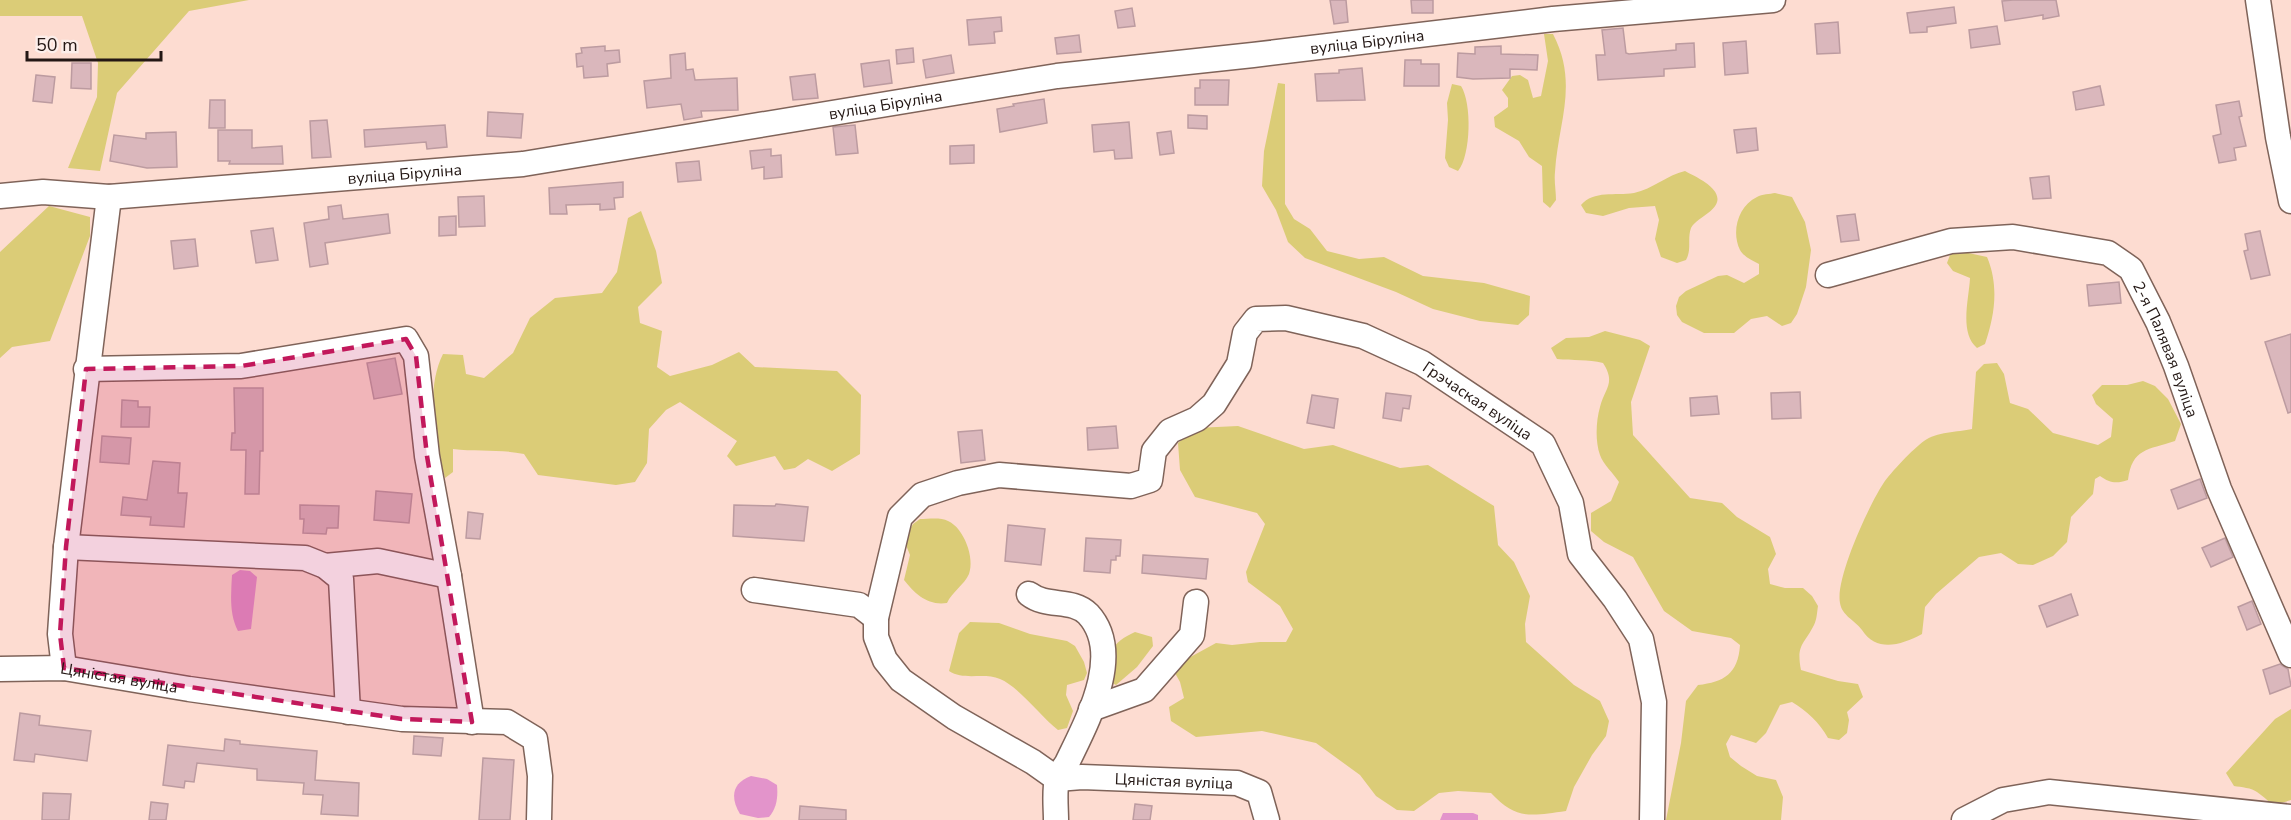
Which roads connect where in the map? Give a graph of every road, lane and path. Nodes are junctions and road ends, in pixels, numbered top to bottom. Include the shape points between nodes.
1 (1773, 0) edge
2 (2258, 0) edge
3 (0, 196) edge
4 (109, 196) junction
5 (2291, 201) edge
6 (1828, 275) dead end
7 (86, 369) junction
8 (66, 547) junction
9 (325, 566) junction
10 (450, 576) junction
11 (754, 590) dead end
12 (1029, 594) dead end
13 (1196, 602) dead end
14 (876, 618) junction
15 (2291, 655) edge
16 (64, 668) junction
17 (0, 669) edge
18 (1090, 709) junction
19 (348, 712) junction
20 (472, 722) junction
21 (1057, 779) junction
22 (2137, 811) edge
23 (2291, 817) edge
24 (539, 820) edge
25 (1056, 820) edge
26 (1267, 820) edge
27 (1652, 820) edge
28 (1964, 820) edge

1 - 4 street, вуліца Біруліна via 1552,19 1057,76 523,164
2 - 5 street
3 - 4 street, вуліца Біруліна via 43,192
4 - 7 street, Цяністая вуліца
6 - 15 street, 2-я Палявая вуліца via 1950,241 2013,237 2108,253 2131,269 2158,322 2219,489
7 - 8 street, Цяністая вуліца
7 - 10 street via 241,366 405,339 416,356 427,456
8 - 9 street via 305,558
8 - 16 street, Цяністая вуліца via 60,634
9 - 10 street via 378,561
9 - 19 street via 341,579
10 - 20 street
11 - 14 street via 859,605
12 - 18 street via 1038,601 1077,606 1098,627 1103,666
13 - 18 street via 1192,635 1144,690
14 - 21 street via 876,637 885,660 901,680
14 - 27 street, Грэчаская вуліца via 900,517 922,495 999,475 1131,486 1150,480 1154,451 1170,431 1197,419 1214,404 1239,364 1245,333 1256,319 1286,318 1363,336 1422,363 1543,444 1570,503 1580,555 1641,639 1654,702
16 - 17 street
16 - 19 street, Цяністая вуліца
18 - 21 street
19 - 20 street, Цяністая вуліца
20 - 24 street, Цяністая вуліца via 507,722 535,739 540,776
21 - 25 street
21 - 26 street, Цяністая вуліца via 1237,783 1259,792
22 - 23 street
22 - 28 street via 2049,792 2003,800

